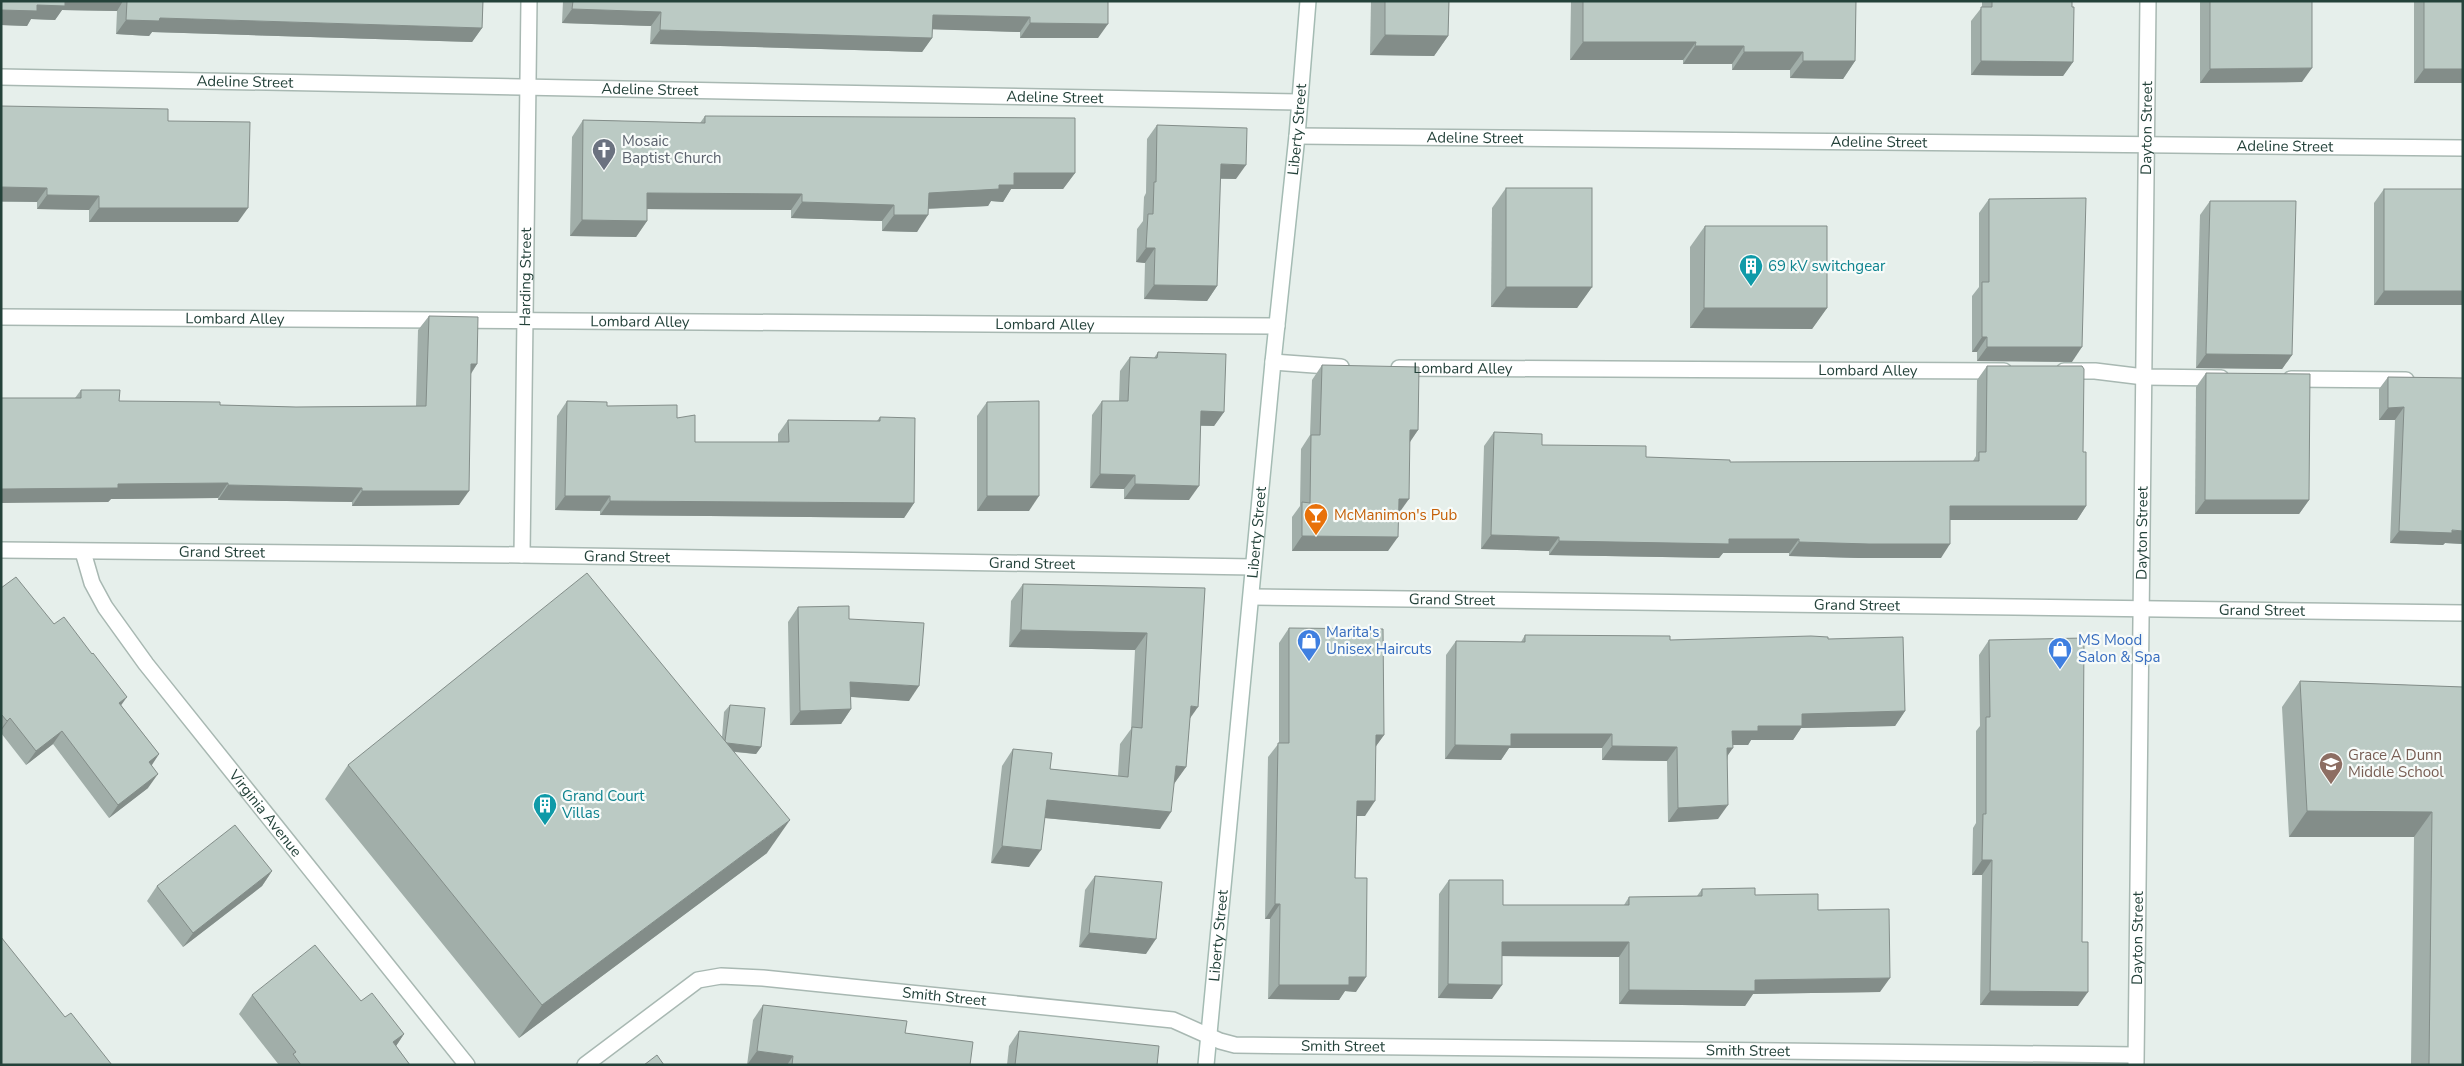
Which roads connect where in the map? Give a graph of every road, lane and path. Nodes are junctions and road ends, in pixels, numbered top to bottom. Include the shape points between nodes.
1 (529, 1) edge
2 (1308, 1) edge
3 (2148, 1) edge
4 (1, 77) edge
5 (528, 86) junction
6 (1299, 102) junction
7 (1297, 136) junction
8 (2146, 144) junction
9 (2463, 148) edge
10 (1, 316) edge
11 (524, 322) junction
12 (1277, 326) junction
13 (1273, 362) junction
14 (1355, 367) edge
15 (1382, 368) edge
16 (2017, 371) edge
17 (2046, 371) edge
18 (2144, 377) junction
19 (2238, 378) edge
20 (2277, 379) edge
21 (2424, 380) edge
22 (1, 550) edge
23 (83, 552) junction
24 (522, 555) junction
25 (1253, 567) junction
26 (1252, 597) junction
27 (2141, 608) junction
28 (2463, 613) edge
29 (1209, 1037) junction
30 (2135, 1060) edge
31 (467, 1065) edge
32 (585, 1065) edge
33 (1206, 1065) edge

1 - 5 street, Harding Street
2 - 6 street, Liberty Street
3 - 8 street, Dayton Street
4 - 5 street, Adeline Street
5 - 6 street, Adeline Street
5 - 11 street, Harding Street
6 - 7 street, Liberty Street
7 - 8 street, Adeline Street
7 - 12 street, Liberty Street
8 - 9 street, Adeline Street
8 - 18 street, Dayton Street
10 - 11 street, Lombard Alley
11 - 12 street, Lombard Alley
11 - 24 street, Harding Street
12 - 13 street, Liberty Street
13 - 14 street
13 - 25 street, Liberty Street
15 - 16 street, Lombard Alley
17 - 18 street via 2095,371
18 - 19 street
18 - 27 street, Dayton Street
20 - 21 street
22 - 23 street, Grand Street
23 - 24 street, Grand Street
23 - 31 street, Virginia Avenue via 92,583 105,607 146,664
24 - 25 street, Grand Street
25 - 26 street, Liberty Street
26 - 27 street, Grand Street
26 - 29 street, Liberty Street
27 - 28 street, Grand Street
27 - 30 street, Dayton Street
29 - 30 street, Smith Street via 1235,1045
29 - 32 street, Smith Street via 1173,1020 721,976 698,980 678,992
29 - 33 street, Liberty Street

